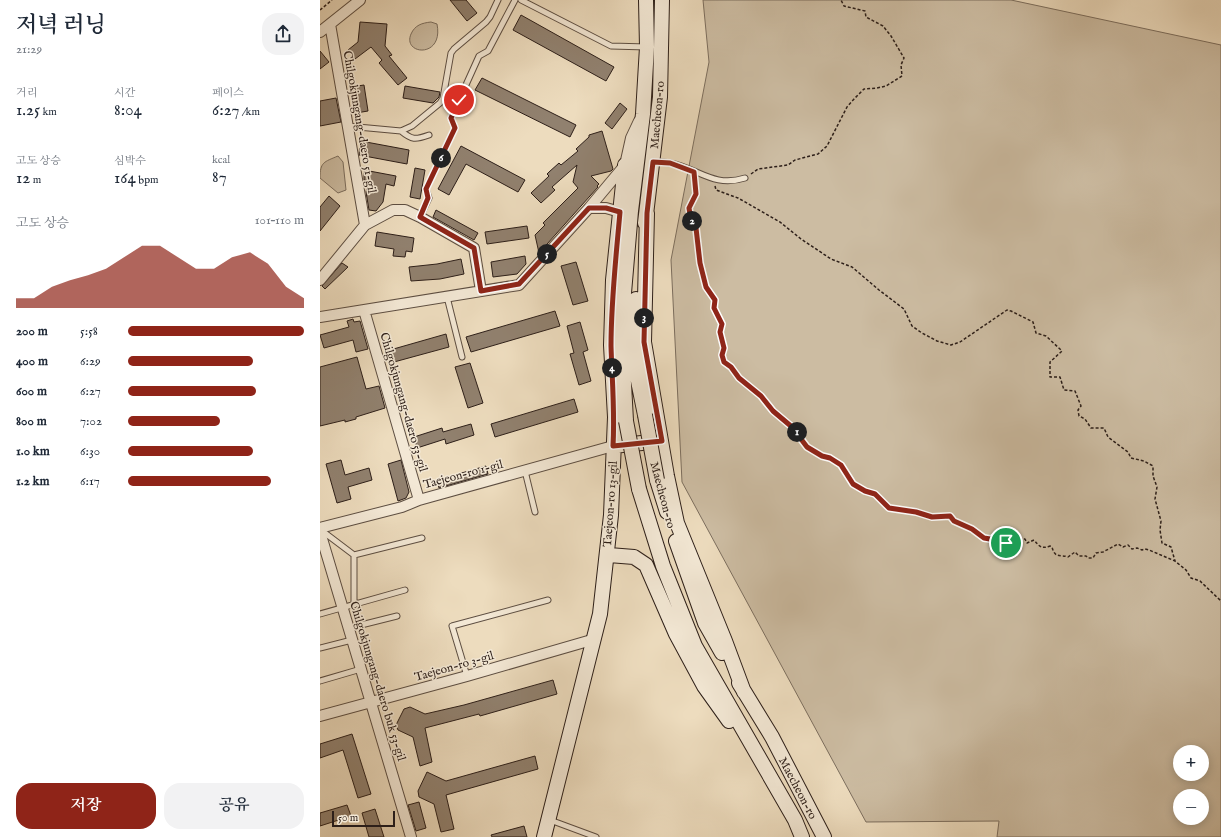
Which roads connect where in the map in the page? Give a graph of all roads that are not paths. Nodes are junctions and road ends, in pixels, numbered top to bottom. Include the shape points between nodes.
1 (360, 0) edge
2 (498, 0) edge
3 (515, 0) edge
4 (521, 0) edge
5 (646, 0) edge
6 (662, 0) edge
7 (330, 24) junction
8 (320, 32) edge
9 (647, 47) junction
10 (643, 114) junction
11 (347, 126) junction
12 (401, 131) junction
13 (429, 135) dead end
14 (653, 162) junction
15 (625, 165) junction
16 (745, 178) road end
17 (589, 208) junction
18 (620, 212) junction
19 (647, 213) junction
20 (420, 217) junction
21 (365, 225) junction
22 (320, 280) edge
23 (481, 291) junction
24 (447, 297) junction
25 (364, 310) junction
26 (320, 317) edge
27 (462, 357) dead end
28 (662, 441) junction
29 (613, 446) junction
30 (526, 471) junction
31 (419, 500) junction
32 (535, 512) dead end
33 (320, 528) edge
34 (320, 532) edge
35 (422, 538) dead end
36 (607, 554) junction
37 (354, 555) junction
38 (405, 590) dead end
39 (548, 600) dead end
40 (354, 605) junction
41 (343, 607) junction
42 (320, 614) edge
43 (397, 616) dead end
44 (349, 628) junction
45 (595, 639) junction
46 (352, 640) junction
47 (320, 648) edge
48 (361, 669) junction
49 (468, 676) junction
50 (320, 681) edge
51 (744, 692) junction
52 (371, 702) junction
53 (320, 716) edge
54 (765, 768) junction
55 (549, 820) junction
56 (411, 837) edge
57 (544, 837) edge
58 (596, 837) edge
59 (802, 837) edge
60 (824, 837) edge

1 - 7 street
2 - 12 lane via 486,22 454,48 440,103 412,126
3 - 20 lane via 488,51 479,56 451,118 455,128 426,189 428,198
4 - 9 lane via 611,46
5 - 9 main road, Maecheon-ro
6 - 14 main road, Maecheon-ro via 660,97
7 - 8 street
7 - 11 street, Chilgokjungang-daero 51-gil
9 - 10 main road, Maecheon-ro
10 - 15 street via 631,138
10 - 54 main road, Maecheon-ro, bridge via 631,211 621,328 626,422 639,489 663,566 695,646
11 - 12 lane
11 - 21 street, Chilgokjungang-daero 51-gil
12 - 13 lane via 414,139
14 - 16 lane via 670,163 715,180 736,181
14 - 19 main road, Maecheon-ro
15 - 17 street
15 - 18 main road, Taejeon-ro 13-gil
17 - 18 street via 606,208
17 - 23 street via 519,284
18 - 29 main road, Taejeon-ro 13-gil via 613,280
19 - 28 main road via 644,342
19 - 51 main road, Maecheon-ro, bridge via 639,266 635,366 657,480 681,558 705,623
20 - 21 street via 405,210 393,210
20 - 23 street via 474,248
21 - 22 street
23 - 24 street
24 - 25 street
24 - 27 lane
25 - 26 street
25 - 31 street, Chilgokjungang-daero 53-gil
28 - 29 main road
28 - 51 main road via 677,523
29 - 30 street, Taejeon-ro 1-gil
29 - 36 main road, Taejeon-ro 13-gil
30 - 31 street, Taejeon-ro 1-gil
30 - 32 lane
31 - 33 street, Taejeon-ro 1-gil via 402,507
33 - 37 lane
34 - 41 street, Chilgokjungang-daero buk 53-gil
35 - 37 lane
36 - 45 main road, Taejeon-ro 13-gil
36 - 54 main road via 634,557 646,565 676,634 704,686 747,748
37 - 40 lane
38 - 40 lane
39 - 49 lane via 452,626
40 - 41 lane
41 - 42 lane
41 - 44 street, Chilgokjungang-daero buk 53-gil
43 - 44 lane
44 - 46 street, Chilgokjungang-daero buk 53-gil
45 - 49 street, Taejeon-ro 3-gil
45 - 55 main road, Taejeon-ro 13-gil
46 - 47 lane
46 - 48 street, Chilgokjungang-daero buk 53-gil
48 - 50 lane
48 - 52 street, Chilgokjungang-daero buk 53-gil
49 - 52 street, Taejeon-ro 3-gil
51 - 60 main road, Maecheon-ro via 772,737
52 - 53 street, Taejeon-ro 3-gil
52 - 56 street, Chilgokjungang-daero buk 53-gil
54 - 59 main road, Maecheon-ro
55 - 57 main road, Taejeon-ro 13-gil
55 - 58 lane

